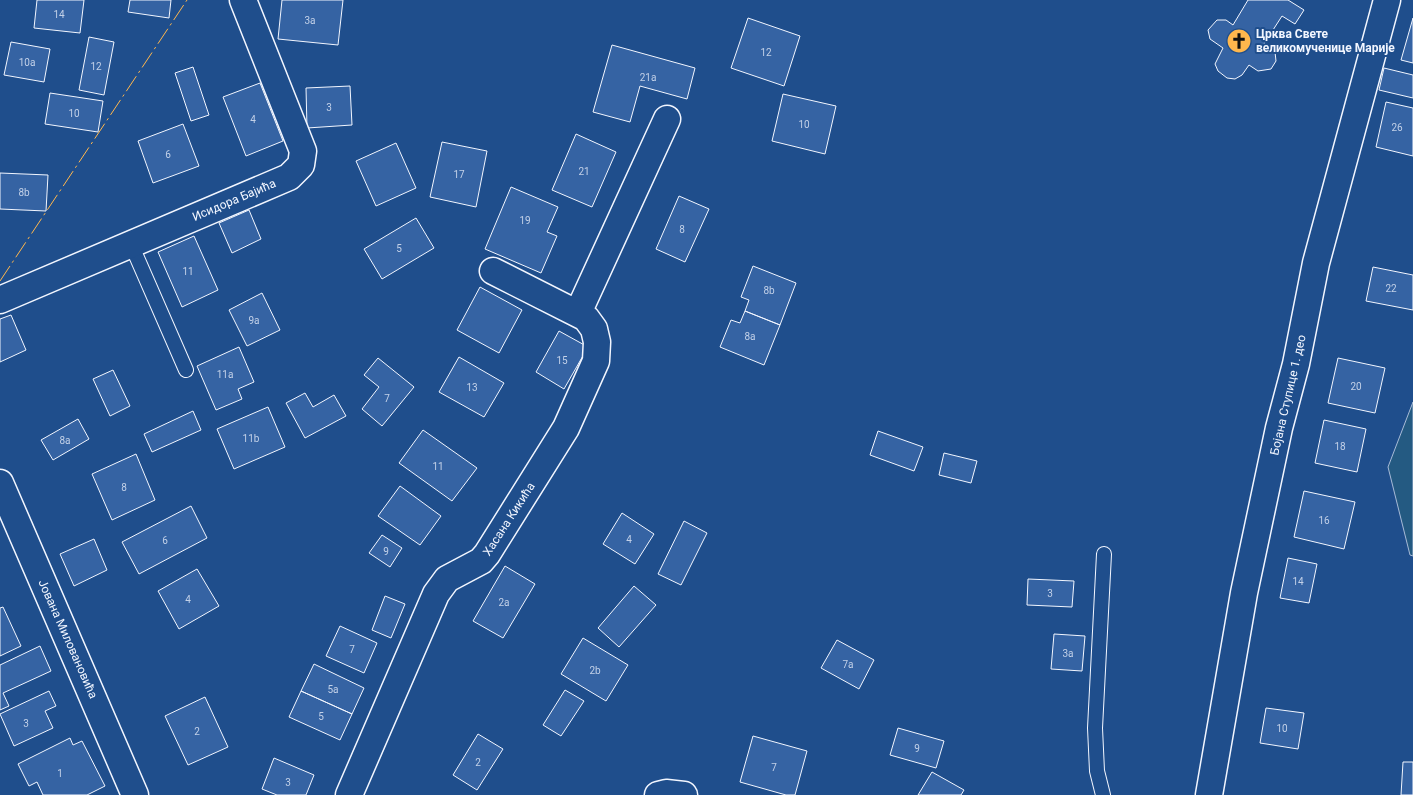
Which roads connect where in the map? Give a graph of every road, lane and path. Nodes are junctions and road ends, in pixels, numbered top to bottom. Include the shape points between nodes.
1 (242, 0) edge
2 (1387, 0) edge
3 (667, 119) dead end
4 (131, 244) junction
5 (493, 271) dead end
6 (0, 300) edge
7 (578, 313) junction
8 (186, 370) dead end
9 (0, 483) edge
10 (1104, 554) dead end
11 (135, 795) edge
12 (350, 795) edge
13 (658, 795) edge
14 (684, 795) edge
15 (1103, 795) edge
16 (1209, 795) edge

1 - 4 street, Исидора Бајића via 303,151 301,164 289,177
2 - 16 street, Бојана Ступице 1. део via 1316,263 1296,364 1279,428 1244,593
3 - 7 street
4 - 6 street, Исидора Бајића
4 - 8 lane
5 - 7 street, Хасана Кикића
7 - 12 street, Хасана Кикића via 594,329 596,361 566,428 488,554 447,579 436,594
9 - 11 street, Јована Миловановића
10 - 15 lane via 1095,728 1097,771
13 - 14 street

